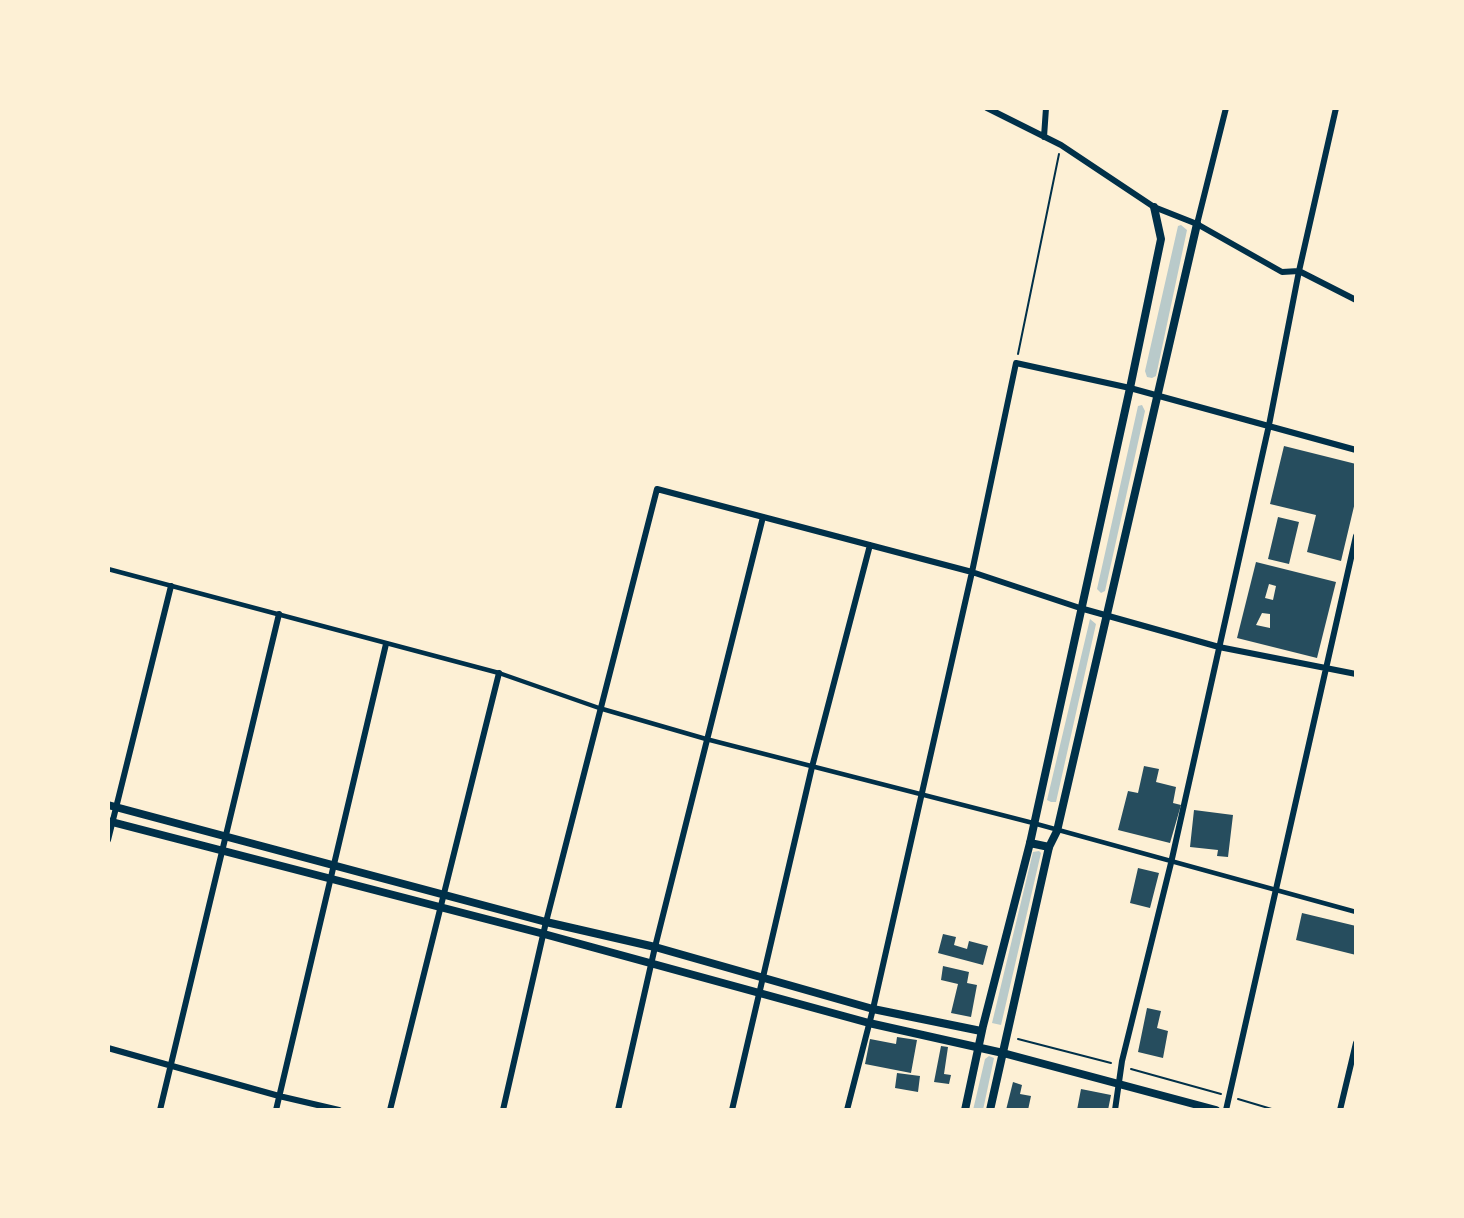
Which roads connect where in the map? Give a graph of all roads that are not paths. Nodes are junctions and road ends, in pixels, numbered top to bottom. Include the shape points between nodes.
1 (987, 108) edge
2 (1046, 108) edge
3 (1226, 108) edge
4 (1336, 108) edge
5 (1044, 137) junction
6 (1154, 207) junction
7 (1197, 224) junction
8 (1299, 271) junction
9 (1356, 300) edge
10 (1130, 388) junction
11 (1157, 396) junction
12 (1269, 425) junction
13 (1356, 450) edge
14 (763, 517) junction
15 (1356, 536) edge
16 (870, 545) junction
17 (108, 569) edge
18 (972, 572) junction
19 (171, 586) junction
20 (1080, 608) junction
21 (279, 614) junction
22 (1107, 616) junction
23 (386, 644) junction
24 (1220, 647) junction
25 (1328, 666) junction
26 (499, 673) junction
27 (1356, 674) edge
28 (599, 708) junction
29 (706, 739) junction
30 (812, 767) junction
31 (921, 796) junction
32 (108, 805) edge
33 (117, 807) junction
34 (110, 821) edge
35 (1033, 823) junction
36 (1058, 831) junction
37 (223, 837) junction
38 (108, 840) edge
39 (1030, 843) junction
40 (1049, 847) junction
41 (220, 849) junction
42 (1171, 863) junction
43 (332, 864) junction
44 (329, 879) junction
45 (1277, 891) junction
46 (442, 894) junction
47 (439, 908) junction
48 (1356, 912) edge
49 (546, 922) junction
50 (544, 934) junction
51 (655, 947) junction
52 (652, 964) junction
53 (764, 980) junction
54 (759, 994) junction
55 (873, 1009) junction
56 (869, 1023) junction
57 (981, 1031) junction
58 (1356, 1043) edge
59 (108, 1047) edge
60 (979, 1048) junction
61 (1003, 1053) junction
62 (171, 1065) junction
63 (1120, 1087) junction
64 (279, 1096) junction
65 (160, 1110) edge
66 (276, 1110) edge
67 (339, 1110) edge
68 (390, 1110) edge
69 (502, 1110) edge
70 (618, 1110) edge
71 (732, 1110) edge
72 (847, 1110) edge
73 (965, 1110) edge
74 (990, 1110) edge
75 (1115, 1110) edge
76 (1216, 1110) edge
77 (1226, 1110) edge
78 (1340, 1110) edge

1 - 5 street
2 - 5 street
3 - 7 street
4 - 8 street
5 - 6 street
6 - 7 street
6 - 10 main road via 1161,239
7 - 8 street via 1282,272
7 - 11 main road
8 - 9 street
8 - 12 street
10 - 11 street
10 - 18 street via 1016,363
10 - 20 main road
11 - 12 street
11 - 22 main road
12 - 13 street
12 - 24 street
14 - 16 street
14 - 28 street via 657,489
14 - 29 street
15 - 25 street
16 - 18 street
16 - 30 street
17 - 19 street
18 - 20 street
18 - 31 street
19 - 21 street
19 - 33 street
20 - 22 street
20 - 35 main road
21 - 23 street
21 - 37 street
22 - 24 street
22 - 36 main road
23 - 26 street
23 - 43 street
24 - 25 street
24 - 42 street
25 - 27 street
25 - 45 street
26 - 28 street
26 - 46 street
28 - 29 street
28 - 49 street
29 - 30 street
29 - 51 street
30 - 31 street
30 - 53 street
31 - 35 street
31 - 55 street
32 - 33 street
33 - 34 street
33 - 37 street
34 - 38 street
34 - 41 street
35 - 36 street
35 - 39 main road
36 - 40 main road
36 - 42 street
37 - 41 street
37 - 43 street
39 - 40 street
39 - 57 main road
40 - 61 main road
41 - 44 street
41 - 62 street
42 - 45 street
42 - 63 street
43 - 44 street
43 - 46 street
44 - 47 street
44 - 64 street
45 - 48 street
45 - 77 street
46 - 47 street
46 - 49 street
47 - 50 street
47 - 68 street
49 - 50 street
49 - 51 street
50 - 52 street
50 - 69 street
51 - 52 street
51 - 53 street
52 - 54 street
52 - 70 street
53 - 54 street
53 - 55 street
54 - 56 street
54 - 71 street
55 - 56 street
55 - 57 street
56 - 60 street
56 - 72 street
57 - 60 main road
58 - 78 street
59 - 62 street
60 - 61 street
60 - 73 main road
61 - 63 street
61 - 74 main road
62 - 64 street
62 - 65 street
63 - 75 street
63 - 76 street
64 - 66 street
64 - 67 street

